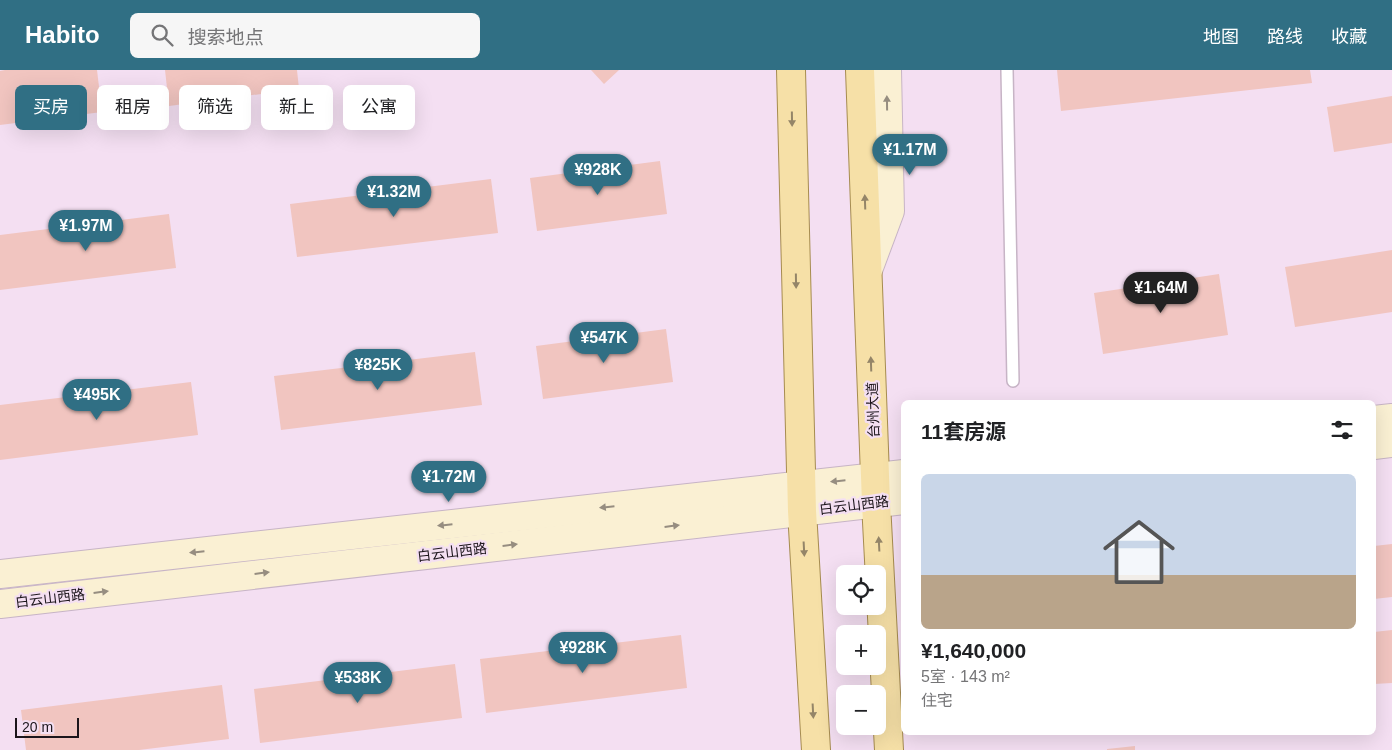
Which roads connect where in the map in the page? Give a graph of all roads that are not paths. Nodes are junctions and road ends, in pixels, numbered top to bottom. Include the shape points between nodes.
1 (791, 70) edge
2 (860, 70) edge
3 (887, 70) edge
4 (1007, 70) edge
5 (868, 270) junction
6 (1013, 381) dead end
7 (1392, 418) edge
8 (1376, 420) edge
9 (1392, 443) edge
10 (1376, 445) edge
11 (901, 476) edge
12 (876, 490) junction
13 (801, 498) junction
14 (901, 499) edge
15 (0, 574) edge
16 (0, 604) edge
17 (816, 750) edge
18 (889, 750) edge

1 -> 13 main road
5 -> 2 main road, 台州大道
5 -> 3 main road via 890,211
4 - 6 lane
12 -> 5 main road, 台州大道
7 - 8 main road
9 - 10 main road
11 - 12 main road, 白云山西路
12 - 13 main road, 白云山西路
12 - 14 main road, 白云山西路
18 -> 12 main road, 台州大道
13 -> 15 main road, 白云山西路
16 -> 13 main road, 白云山西路
13 -> 17 main road

